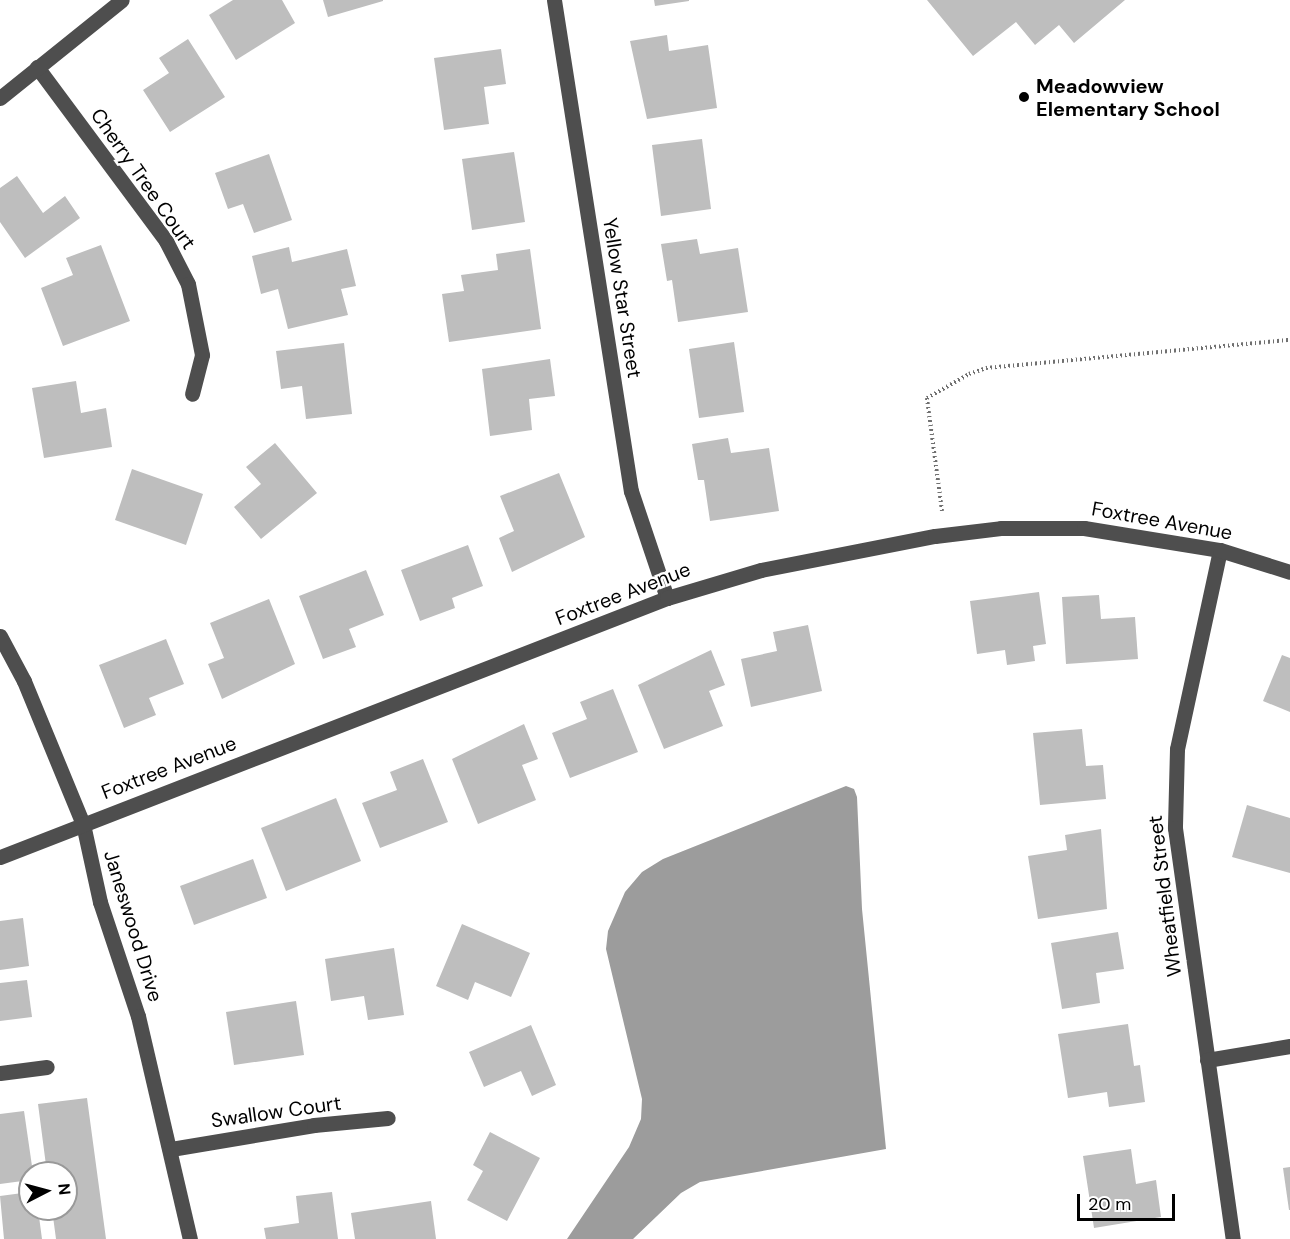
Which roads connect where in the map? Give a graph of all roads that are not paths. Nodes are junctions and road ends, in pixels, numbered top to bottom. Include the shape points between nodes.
1 (122, 0) edge
2 (554, 0) edge
3 (37, 67) junction
4 (0, 98) edge
5 (192, 394) dead end
6 (1220, 550) junction
7 (1290, 572) edge
8 (667, 598) junction
9 (0, 636) edge
10 (83, 824) junction
11 (0, 857) edge
12 (1290, 1046) edge
13 (1207, 1060) junction
14 (47, 1067) dead end
15 (0, 1073) edge
16 (388, 1119) dead end
17 (171, 1149) junction
18 (190, 1239) edge
19 (1233, 1239) edge

1 - 3 street
2 - 8 street, Yellow Star Street via 631,491
3 - 4 street
3 - 5 street, Cherry Tree Court via 166,241 188,284 202,355
6 - 7 street, Foxtree Avenue
6 - 8 street, Foxtree Avenue via 1083,528 1001,528 761,570
6 - 13 street, Wheatfield Street via 1176,749 1178,864
8 - 10 street, Foxtree Avenue
9 - 10 street, Janeswood Drive via 24,681
10 - 11 street, Foxtree Avenue
10 - 17 street, Janeswood Drive via 100,902 138,1016
12 - 13 street
13 - 19 street, Wheatfield Street
14 - 15 street
16 - 17 street, Swallow Court via 314,1125
17 - 18 street, Janeswood Drive

